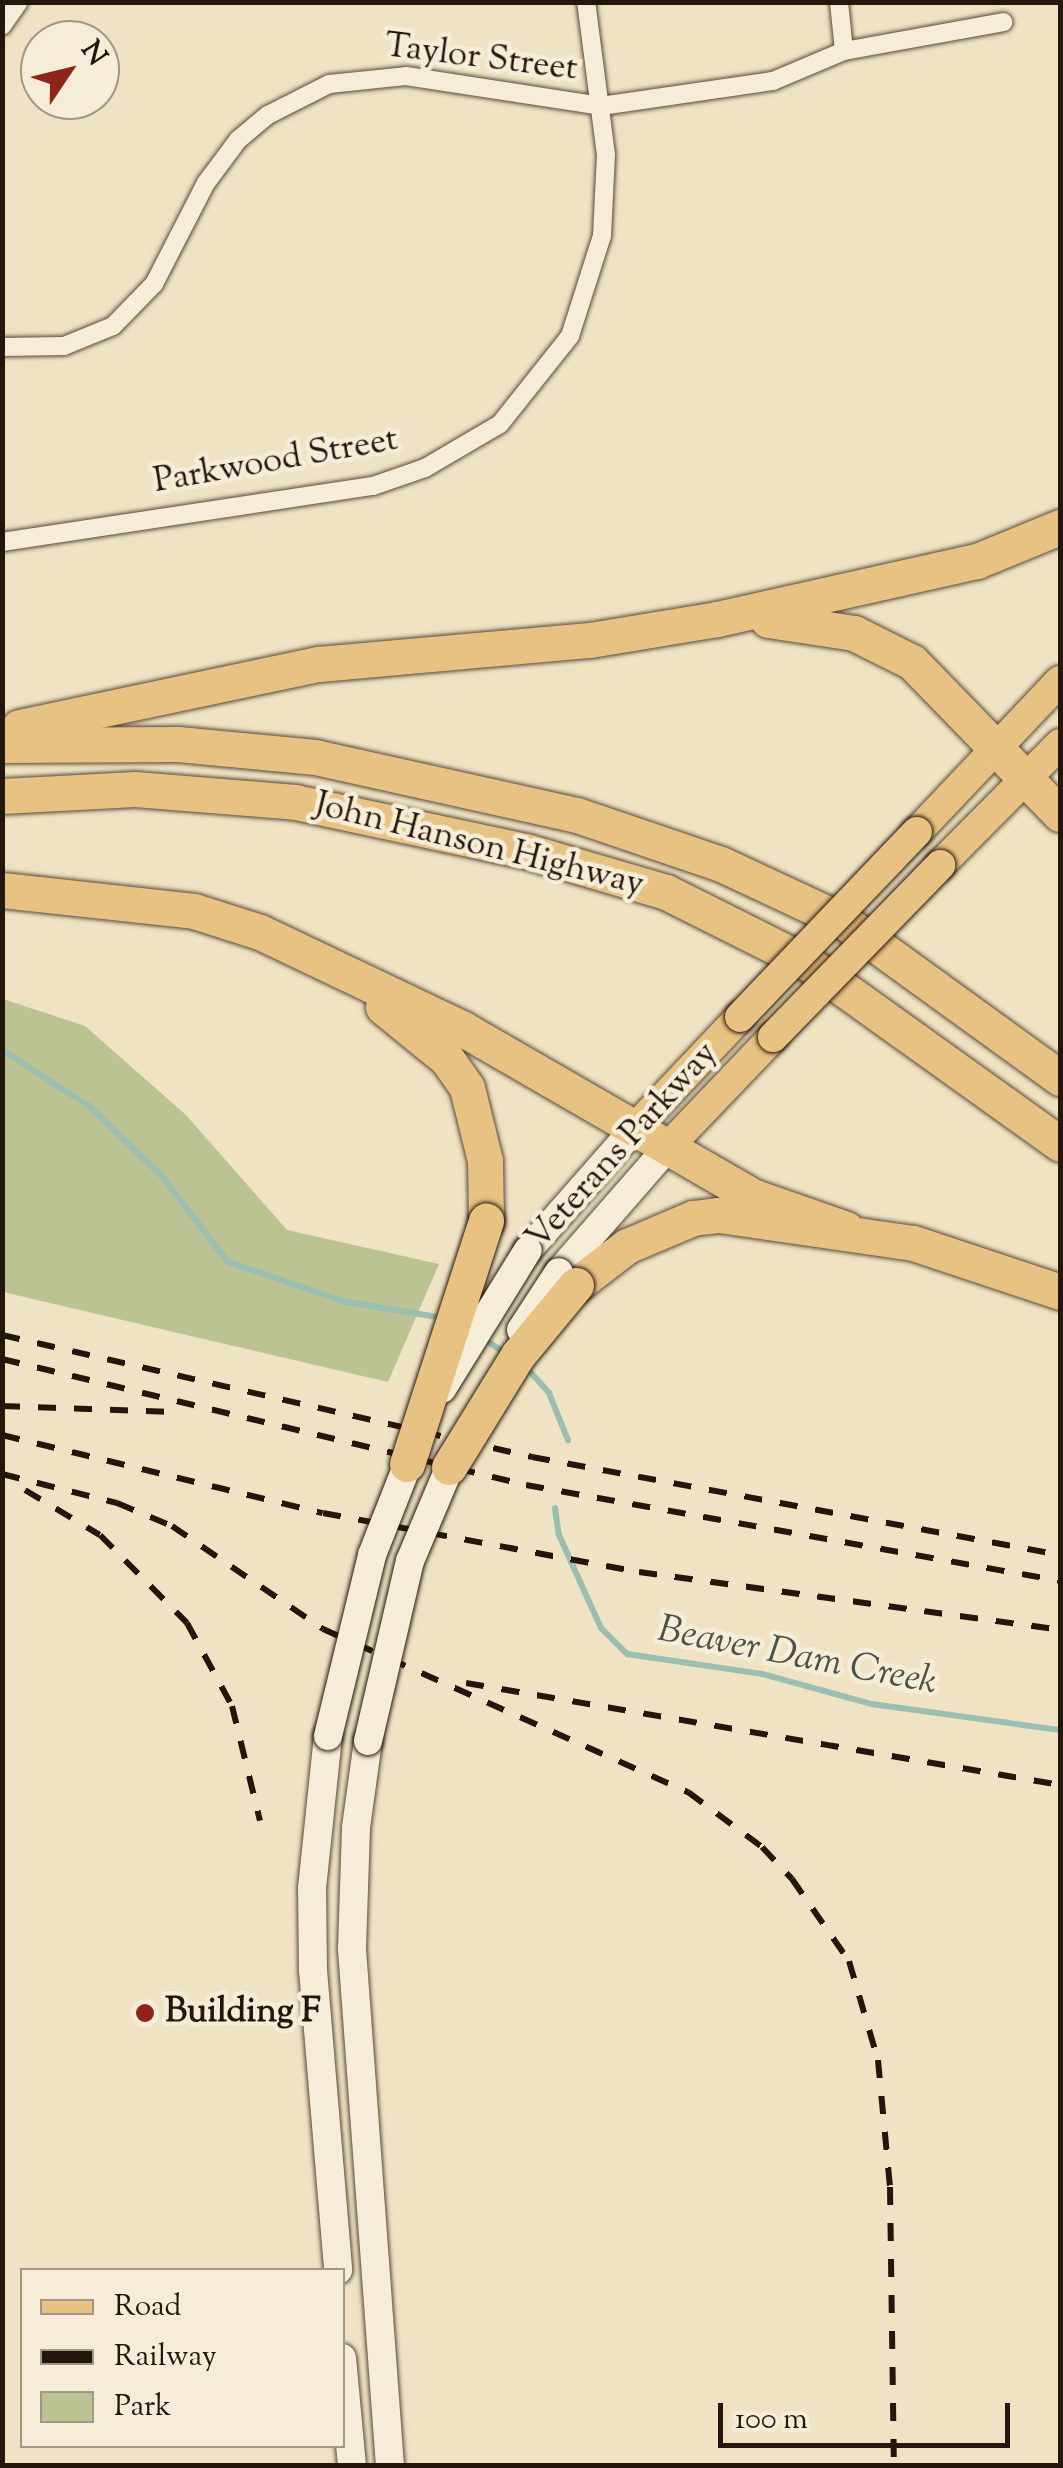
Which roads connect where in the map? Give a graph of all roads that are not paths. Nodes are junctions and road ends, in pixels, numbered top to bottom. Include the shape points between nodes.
1 (19, 2) edge
2 (586, 2) edge
3 (839, 2) edge
4 (1003, 22) dead end
5 (2, 26) edge
6 (844, 51) junction
7 (601, 106) junction
8 (2, 346) edge
9 (1060, 527) edge
10 (2, 542) edge
11 (717, 619) junction
12 (1060, 681) edge
13 (2, 730) edge
14 (1060, 744) edge
15 (2, 745) edge
16 (998, 745) junction
17 (1027, 778) junction
18 (2, 796) edge
19 (1060, 814) edge
20 (2, 890) edge
21 (114, 900) junction
22 (1060, 1078) edge
23 (635, 1128) junction
24 (1060, 1144) edge
25 (668, 1147) junction
26 (846, 1229) junction
27 (567, 1278) junction
28 (1060, 1292) edge
29 (407, 1464) junction
30 (448, 1467) joint
31 (338, 2268) edge
32 (345, 2390) edge
33 (352, 2466) edge
34 (390, 2466) edge

1 - 5 street
2 - 7 street, Parkwood Street
3 - 6 street
4 - 6 street, Taylor Street
6 - 7 street, Taylor Street via 773,81
7 - 8 street, Taylor Street via 406,76 329,84 238,140 206,183 154,284 112,326 64,346
7 - 10 street, Parkwood Street via 606,202 583,306 548,371 500,424 425,468 373,486
9 - 11 highway via 977,561
11 - 13 highway via 590,640 318,664
11 - 16 highway via 825,626 887,646 936,682
12 - 16 main road, Veterans Parkway
14 - 17 main road, Veterans Parkway
15 - 22 highway, John Hanson Highway via 178,744 316,757 576,815 721,864 843,921
16 - 17 highway
16 - 23 main road, Veterans Parkway, bridge
17 - 19 highway
17 - 25 main road, Veterans Parkway, bridge
18 - 24 highway, John Hanson Highway via 135,789 295,802 526,851 666,892 806,962
20 - 21 highway
21 - 23 highway via 194,910 329,960
21 - 29 highway, bridge via 254,940 335,976 404,1021 447,1058 467,1088 485,1160 486,1221
23 - 25 highway
23 - 29 main road, Veterans Parkway, bridge via 528,1250 468,1342
25 - 26 highway via 752,1196
25 - 27 main road, Veterans Parkway
26 - 27 highway via 753,1216 693,1218
26 - 28 highway via 977,1260
27 - 30 highway, bridge
29 - 31 main road, Veterans Parkway, bridge via 367,1572 328,1736 312,1888 312,1970
30 - 34 main road, bridge via 410,1561 368,1741 356,1828 352,1949
32 - 33 main road

